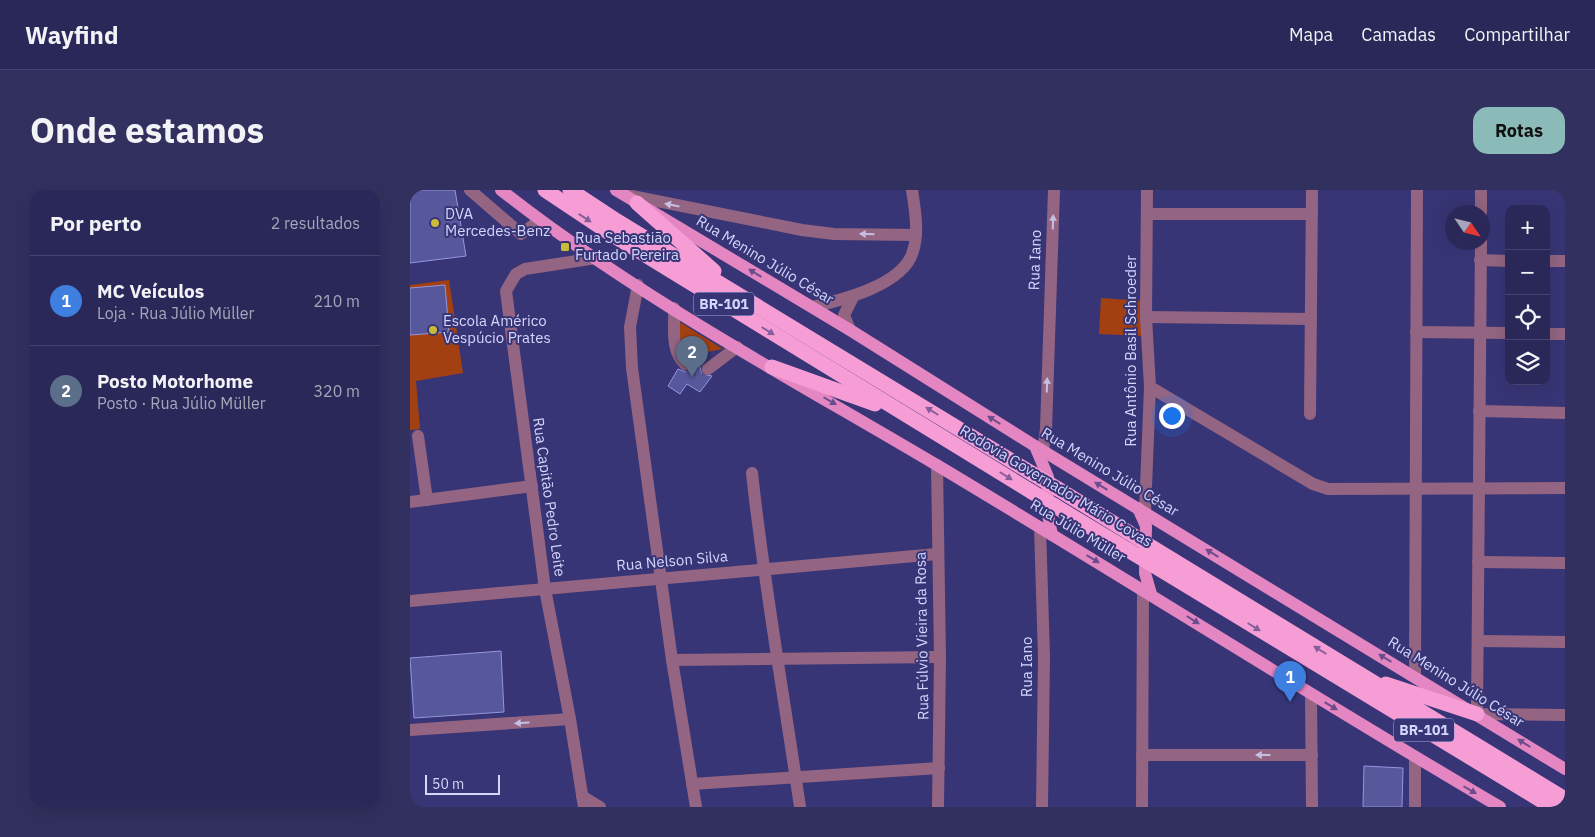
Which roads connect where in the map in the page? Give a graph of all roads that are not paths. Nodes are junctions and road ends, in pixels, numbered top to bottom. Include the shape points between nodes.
1 (470, 190) edge
2 (501, 190) edge
3 (545, 190) edge
4 (570, 190) edge
5 (912, 190) edge
6 (1054, 190) edge
7 (1148, 190) edge
8 (1312, 190) edge
9 (1417, 190) edge
10 (1481, 190) edge
11 (618, 192) edge
12 (637, 203) junction
13 (1481, 205) edge
14 (1147, 214) junction
15 (1312, 214) junction
16 (540, 220) junction
17 (916, 235) junction
18 (1480, 250) edge
19 (596, 258) junction
20 (1480, 260) junction
21 (1505, 261) edge
22 (1550, 261) edge
23 (1565, 261) edge
24 (638, 285) junction
25 (743, 297) junction
26 (852, 297) junction
27 (812, 307) junction
28 (674, 308) junction
29 (1146, 317) junction
30 (1311, 319) junction
31 (850, 330) junction
32 (1416, 332) junction
33 (1480, 333) junction
34 (1505, 333) edge
35 (1550, 334) edge
36 (1565, 334) edge
37 (737, 346) junction
38 (685, 364) dead end
39 (772, 367) junction
40 (708, 370) dead end
41 (1150, 387) junction
42 (1479, 411) junction
43 (1565, 413) edge
44 (1310, 414) dead end
45 (905, 415) junction
46 (418, 436) dead end
47 (1039, 448) junction
48 (1064, 463) junction
49 (937, 465) junction
50 (752, 473) dead end
51 (1048, 476) junction
52 (532, 486) junction
53 (1416, 488) junction
54 (1479, 488) junction
55 (1565, 488) edge
56 (427, 500) junction
57 (410, 502) edge
58 (1051, 508) junction
59 (1141, 510) junction
60 (1163, 523) junction
61 (1036, 525) junction
62 (1052, 535) junction
63 (1150, 542) junction
64 (937, 554) junction
65 (1478, 562) junction
66 (1565, 563) edge
67 (1149, 569) junction
68 (763, 570) junction
69 (662, 578) junction
70 (545, 589) junction
71 (1142, 589) junction
72 (410, 601) edge
73 (1478, 641) junction
74 (1565, 642) edge
75 (940, 657) junction
76 (778, 658) junction
77 (672, 660) junction
78 (1361, 676) junction
79 (1415, 676) junction
80 (1311, 694) junction
81 (1477, 714) junction
82 (1565, 715) edge
83 (570, 720) junction
84 (410, 730) edge
85 (1142, 755) junction
86 (1312, 755) junction
87 (1416, 758) junction
88 (939, 768) junction
89 (1565, 769) edge
90 (795, 776) junction
91 (692, 784) junction
92 (1565, 799) edge
93 (583, 802) edge
94 (1546, 804) edge
95 (600, 807) edge
96 (696, 807) edge
97 (800, 807) edge
98 (938, 807) edge
99 (1042, 807) edge
100 (1142, 807) edge
101 (1312, 807) edge
102 (1415, 807) edge
103 (1500, 807) edge

1 - 16 street via 521,234
2 - 16 main road
3 -> 45 highway, Rodovia Governador Mário Covas / BR-101 via 596,225
4 - 25 highway, Rodovia Governador Mário Covas / BR-101
5 - 17 street
47 -> 6 street, Rua Iano via 1046,429
7 - 14 street, Rua Antônio Basil Schroeder
8 - 15 street
9 - 32 street
10 - 13 street
11 - 12 main road, Rua Menino Júlio César
17 -> 11 street via 834,234 802,230
12 - 25 highway
27 -> 12 main road, Rua Menino Júlio César
14 - 15 street
14 - 29 street, Rua Antônio Basil Schroeder
15 - 30 street
16 - 19 main road
17 - 26 street via 912,257 901,271
18 - 20 street
19 - 24 main road
19 - 52 street, Rua Capitão Pedro Leite via 526,269 516,274 506,292
20 - 21 street
20 - 33 street
22 - 23 street
24 - 28 main road, Rua Júlio Müller
24 - 69 street via 630,327 630,355
63 -> 25 highway, Rodovia Governador Mário Covas / BR-101, bridge via 1128,532
26 - 27 street
26 - 31 street via 844,315
27 - 31 main road, Rua Menino Júlio César
28 - 37 main road, Rua Júlio Müller
28 - 38 street via 675,350
29 - 30 street
29 - 41 street, Rua Antônio Basil Schroeder
30 - 44 street
47 -> 31 main road, Rua Menino Júlio César
32 - 33 street
32 - 53 street
33 - 34 street
33 - 42 street
35 - 36 street
37 - 39 main road, Rua Júlio Müller
37 - 40 street
39 - 45 highway
39 -> 49 main road, Rua Júlio Müller
41 - 53 street via 1313,484 1344,490
41 - 59 street, Rua Antônio Basil Schroeder
42 - 43 street
42 - 54 street
45 -> 58 highway, Rodovia Governador Mário Covas / BR-101, bridge via 1032,492
46 - 56 street
47 - 48 main road, Rua Menino Júlio César
47 - 51 main road
48 - 51 main road
59 -> 48 main road, Rua Menino Júlio César
49 - 61 main road, Rua Júlio Müller
49 - 64 street, Rua Fúlvio Vieira da Rosa
50 - 68 street
51 - 58 main road
52 - 56 street
52 - 70 street, Rua Capitão Pedro Leite
53 - 54 street
53 - 79 street
54 - 55 street
54 - 65 street
56 - 57 street
58 - 61 main road
58 - 62 main road
58 - 67 highway, Rodovia Governador Mário Covas / BR-101, bridge via 1128,550
59 - 60 main road, Rua Menino Júlio César
59 - 63 main road, Rua Antônio Basil Schroeder
60 - 63 main road via 1156,525
79 -> 60 main road, Rua Menino Júlio César
61 - 62 main road, Rua Júlio Müller
61 - 99 street, Rua Iano via 1044,657
62 -> 71 main road, Rua Júlio Müller
63 - 67 main road, Rua Antônio Basil Schroeder
78 -> 63 highway, Rodovia Governador Mário Covas / BR-101
64 - 68 street, Rua Nelson Silva
64 - 75 street, Rua Fúlvio Vieira da Rosa
65 - 66 street
65 - 73 street
67 - 71 main road, Rua Antônio Basil Schroeder
67 - 71 main road
67 -> 94 highway, Rodovia Governador Mário Covas / BR-101
68 - 69 street, Rua Nelson Silva
68 - 76 street
69 - 70 street, Rua Nelson Silva
69 - 77 street
70 - 72 street, Rua Nelson Silva
70 - 83 street, Rua Capitão Pedro Leite
71 -> 80 main road, Rua Júlio Müller
71 - 85 street, Rua Antônio Basil Schroeder
73 - 74 street
73 - 81 street
75 - 76 street
75 - 88 street, Rua Fúlvio Vieira da Rosa
76 - 77 street
76 - 90 street
77 - 91 street
78 - 81 highway
78 - 92 highway, Rodovia Governador Mário Covas / BR-101
79 - 81 main road, Rua Menino Júlio César
80 - 86 street
80 -> 87 main road, Rua Júlio Müller
81 - 82 street
89 -> 81 main road, Rua Menino Júlio César
83 -> 84 street
83 - 93 street, Rua Capitão Pedro Leite
86 -> 85 street
85 - 100 street, Rua Antônio Basil Schroeder
86 - 101 street
87 - 102 street
87 -> 103 main road, Rua Júlio Müller
88 - 90 street
88 - 98 street, Rua Fúlvio Vieira da Rosa
90 - 91 street
90 - 97 street
91 - 96 street
93 - 95 street

